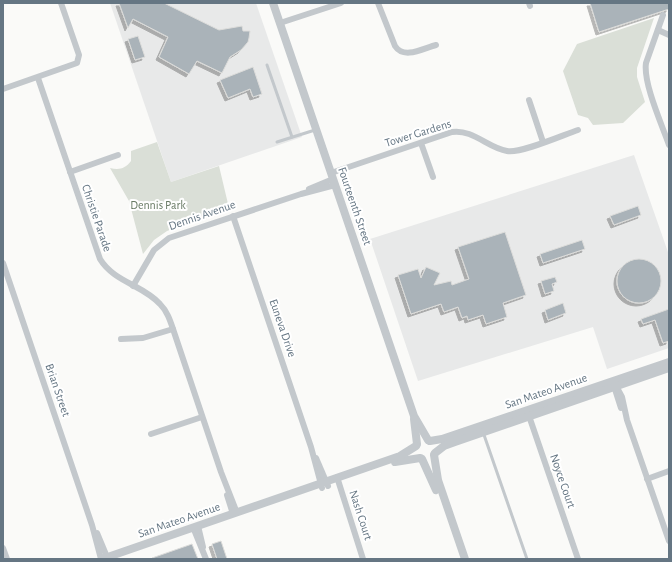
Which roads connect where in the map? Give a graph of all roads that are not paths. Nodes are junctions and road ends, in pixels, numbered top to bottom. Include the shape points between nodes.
1 (62, 3) edge
2 (273, 3) edge
3 (341, 3) edge
4 (378, 3) edge
5 (663, 15) dead end
6 (280, 24) junction
7 (658, 30) junction
8 (669, 35) edge
9 (436, 45) dead end
10 (267, 65) dead end
11 (38, 78) junction
12 (3, 90) edge
13 (529, 100) dead end
14 (316, 129) junction
15 (578, 130) dead end
16 (292, 137) junction
17 (277, 142) dead end
18 (544, 142) junction
19 (421, 143) junction
20 (669, 145) edge
21 (118, 155) dead end
22 (70, 172) junction
23 (433, 177) dead end
24 (333, 179) junction
25 (233, 216) junction
26 (3, 263) edge
27 (133, 286) junction
28 (173, 329) junction
29 (121, 339) dead end
30 (669, 362) edge
31 (669, 368) edge
32 (614, 385) junction
33 (528, 413) junction
34 (414, 416) junction
35 (202, 417) junction
36 (482, 429) junction
37 (151, 434) dead end
38 (429, 440) junction
39 (416, 445) junction
40 (435, 454) junction
41 (421, 459) junction
42 (669, 471) edge
43 (647, 479) junction
44 (337, 480) junction
45 (324, 484) junction
46 (235, 513) junction
47 (195, 527) junction
48 (669, 541) edge
49 (206, 558) edge
50 (103, 559) edge
51 (363, 559) edge
52 (460, 559) edge
53 (465, 559) edge
54 (527, 559) edge
55 (578, 559) edge

1 - 11 street via 80,58 75,65
2 - 6 street, Fourteenth Street
3 - 6 street
4 - 9 street via 395,46 400,52 406,53
5 - 7 street
6 - 14 street, Fourteenth Street
7 - 8 street
7 - 20 street via 646,63 646,75
10 - 16 lane
11 - 12 street
11 - 22 street, Christie Parade
13 - 18 street
14 - 16 lane
14 - 24 street, Fourteenth Street
15 - 18 street, Tower Gardens
16 - 17 lane
18 - 19 street, Tower Gardens via 509,152 456,131
19 - 23 street
19 - 24 street, Tower Gardens
21 - 22 street
22 - 27 street, Christie Parade via 100,259 108,270
24 - 25 street, Dennis Avenue via 301,194
24 - 34 street, Fourteenth Street
25 - 27 street, Dennis Avenue via 163,242 151,255
25 - 45 street, Euneva Drive
26 - 50 street, Brian Street
27 - 28 street, Christie Parade via 161,304
28 - 29 street via 143,338
28 - 35 street, Christie Parade
30 - 32 street, San Mateo Avenue
31 - 32 street, San Mateo Avenue
32 - 33 street, San Mateo Avenue
32 - 43 street
33 - 36 street, San Mateo Avenue
33 - 55 street, Noyce Court
34 - 38 street, Fourteenth Street
34 - 39 street, Fourteenth Street
35 - 37 street
35 - 46 street, Christie Parade
36 - 38 street, San Mateo Avenue
36 - 40 street, San Mateo Avenue via 444,446
36 - 54 lane
38 - 39 street via 422,440
38 - 40 street via 434,445
39 - 41 street via 416,454
39 - 44 street, San Mateo Avenue via 400,456
40 - 41 street via 428,460
40 - 53 street via 438,480
41 - 44 street, San Mateo Avenue via 401,460
41 - 52 street via 433,481
42 - 43 street
43 - 48 street
44 - 45 street, San Mateo Avenue
44 - 51 street, Nash Court
45 - 46 street, San Mateo Avenue via 280,502 263,504
46 - 47 street, San Mateo Avenue
47 - 49 street
47 - 50 street, San Mateo Avenue

